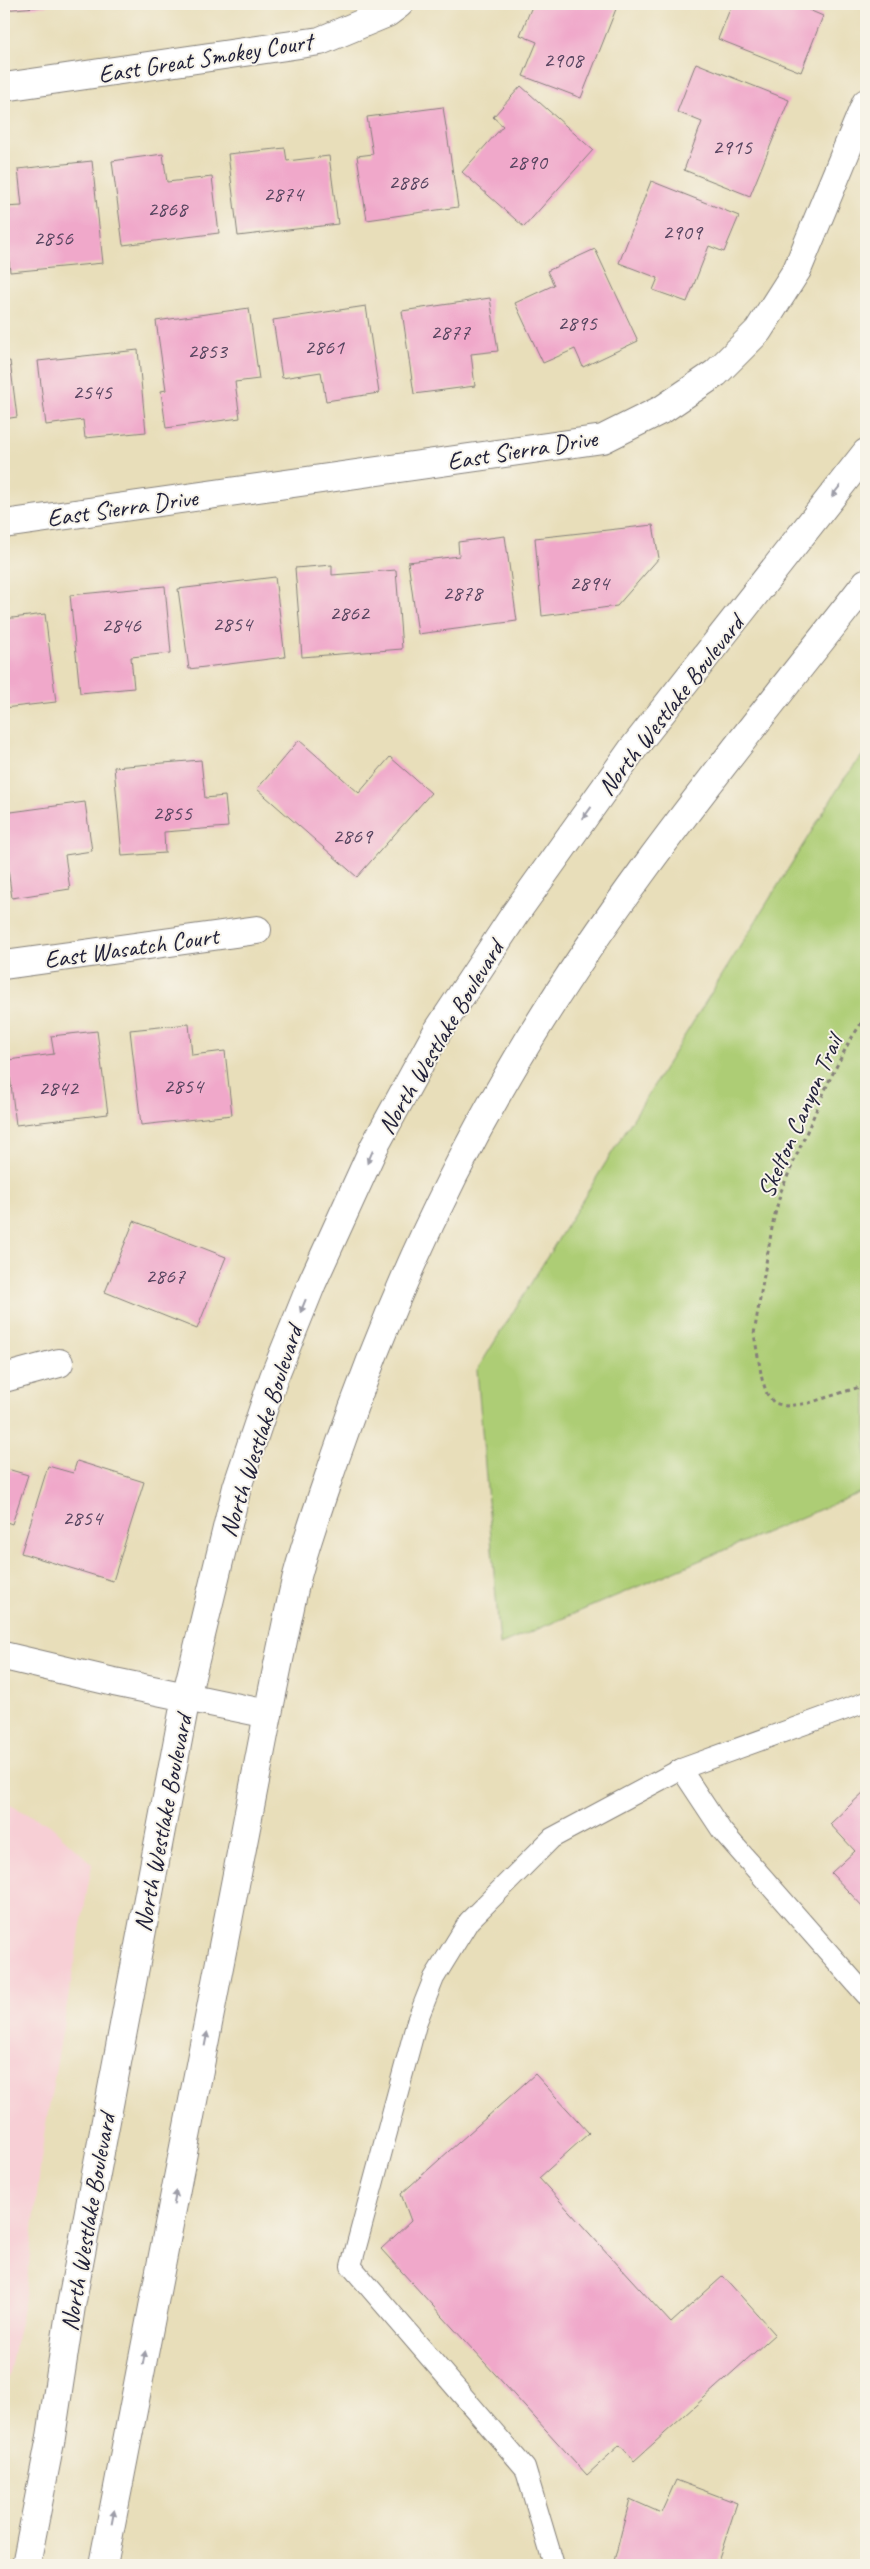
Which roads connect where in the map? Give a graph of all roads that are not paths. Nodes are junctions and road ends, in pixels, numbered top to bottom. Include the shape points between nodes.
1 (399, 4) edge
2 (4, 87) edge
3 (866, 103) edge
4 (866, 453) edge
5 (4, 524) edge
6 (866, 583) edge
7 (257, 930) dead end
8 (4, 965) edge
9 (59, 1363) dead end
10 (4, 1378) edge
11 (4, 1656) edge
12 (186, 1697) junction
13 (866, 1702) edge
14 (268, 1714) junction
15 (681, 1768) junction
16 (866, 1995) edge
17 (26, 2565) edge
18 (103, 2565) edge
19 (554, 2565) edge

1 - 2 main road, East Great Smokey Court via 387,13 320,41
3 - 5 main road, East Sierra Drive via 797,270 758,331 716,372 663,409 603,439
4 -> 12 main road, North Westlake Boulevard via 632,750 515,914 437,1032 374,1147 312,1283 274,1377 237,1487
6 - 14 main road via 667,838 580,961 507,1076 447,1187 398,1294 327,1482 297,1578
7 - 8 main road, East Wasatch Court
9 - 10 main road
11 - 12 main road
12 - 14 main road
12 - 17 main road, North Westlake Boulevard via 71,2306 51,2437
13 - 15 lane
18 -> 14 main road
15 - 16 lane via 722,1831
15 - 19 lane via 552,1838 469,1921 434,1978 416,2020 351,2266 525,2468

